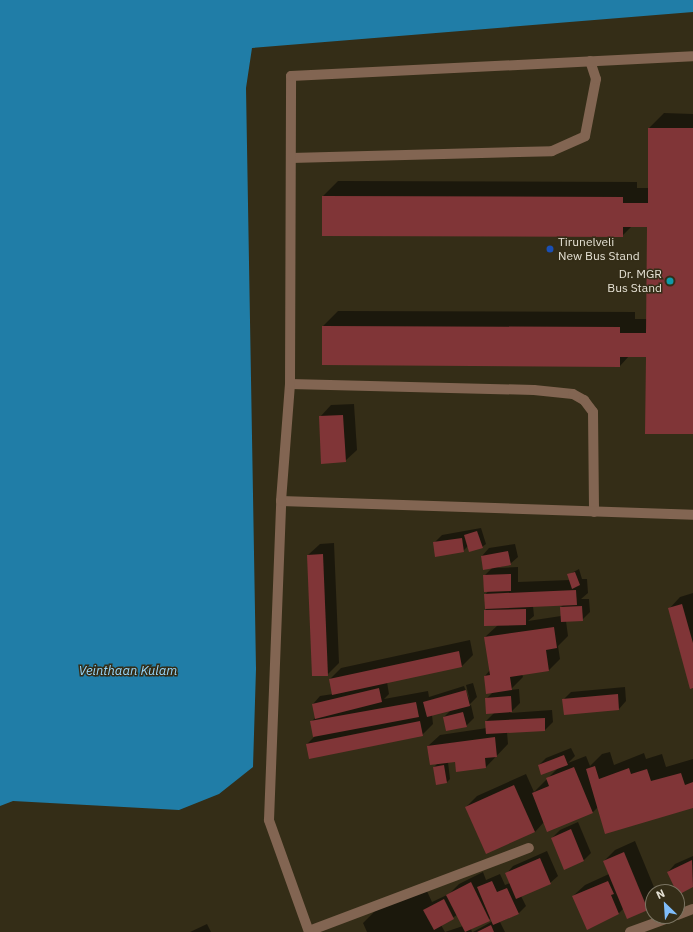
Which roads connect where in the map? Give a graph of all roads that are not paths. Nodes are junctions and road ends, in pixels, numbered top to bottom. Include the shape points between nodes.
1 (693, 56) edge
2 (590, 61) junction
3 (291, 158) junction
4 (290, 384) junction
5 (281, 501) junction
6 (594, 512) junction
7 (693, 515) edge
8 (529, 848) dead end
9 (652, 924) edge
10 (309, 931) edge
11 (630, 932) edge

1 - 2 street
2 - 3 street via 596,79 584,136 552,151
2 - 3 street via 291,76
3 - 4 street
4 - 5 street
4 - 6 street via 534,390 573,394 584,400 593,412
5 - 6 street
5 - 10 street via 269,820
6 - 7 street
8 - 10 street
9 - 11 street

